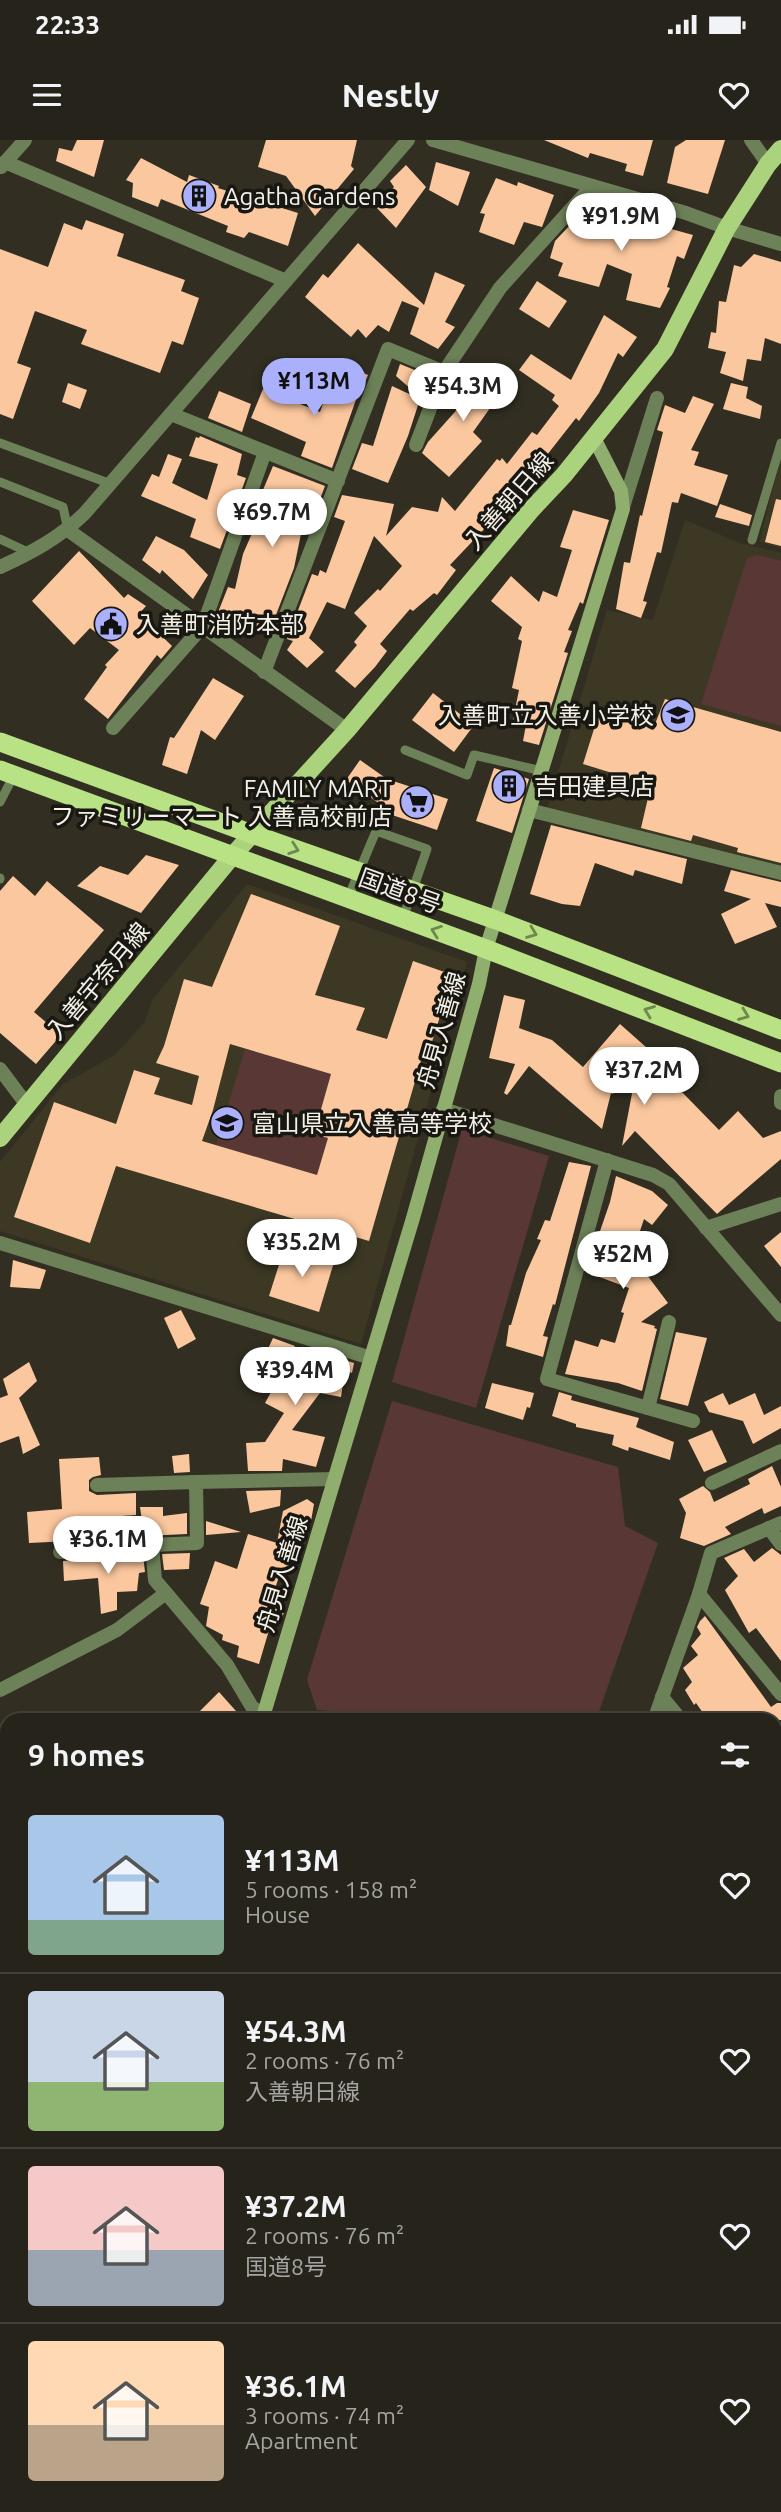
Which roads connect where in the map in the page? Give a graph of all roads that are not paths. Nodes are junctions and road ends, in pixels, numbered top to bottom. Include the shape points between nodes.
1 (24, 140) edge
2 (408, 140) edge
3 (433, 140) edge
4 (751, 140) edge
5 (781, 149) edge
6 (768, 164) junction
7 (3, 165) edge
8 (592, 186) junction
9 (727, 228) junction
10 (781, 244) edge
11 (286, 281) junction
12 (444, 372) junction
13 (657, 398) dead end
14 (171, 414) junction
15 (594, 438) junction
16 (0, 443) edge
17 (781, 443) edge
18 (416, 445) dead end
19 (265, 452) junction
20 (338, 481) junction
21 (0, 482) edge
22 (111, 484) junction
23 (623, 509) junction
24 (68, 530) junction
25 (0, 539) edge
26 (751, 540) dead end
27 (30, 553) junction
28 (0, 567) edge
29 (203, 626) junction
30 (264, 672) junction
31 (113, 729) dead end
32 (347, 730) junction
33 (0, 742) edge
34 (405, 750) dead end
35 (541, 771) junction
36 (7, 772) edge
37 (0, 802) edge
38 (530, 810) junction
39 (252, 834) junction
40 (233, 855) junction
41 (781, 873) edge
42 (348, 898) junction
43 (403, 918) junction
44 (496, 920) junction
45 (486, 949) junction
46 (781, 1030) edge
47 (781, 1063) edge
48 (0, 1069) edge
49 (781, 1097) edge
50 (781, 1103) edge
51 (27, 1105) junction
52 (443, 1109) junction
53 (0, 1138) edge
54 (607, 1160) junction
55 (781, 1204) edge
56 (706, 1227) junction
57 (0, 1243) edge
58 (781, 1315) edge
59 (669, 1322) dead end
60 (371, 1357) junction
61 (648, 1408) junction
62 (693, 1421) dead end
63 (781, 1451) edge
64 (334, 1479) junction
65 (196, 1482) junction
66 (712, 1483) dead end
67 (97, 1485) dead end
68 (775, 1525) edge
69 (781, 1544) edge
70 (152, 1545) junction
71 (60, 1552) dead end
72 (166, 1593) junction
73 (699, 1594) junction
74 (0, 1690) edge
75 (781, 1694) edge
76 (662, 1698) junction
77 (258, 1713) edge
78 (264, 1713) edge
79 (657, 1713) edge
80 (675, 1713) edge

1 - 7 street
2 - 11 street
3 - 8 street
4 - 6 street
5 - 6 main road, 入善朝日線
6 - 9 main road, 入善朝日線
7 - 11 street
8 - 9 street
8 - 12 street via 500,288
9 - 10 street
9 - 15 main road, 入善朝日線 via 665,349
11 - 14 street
12 - 18 street
12 - 20 street via 388,349
13 - 23 street
14 - 19 street
14 - 22 street
15 - 23 main road via 621,491
15 - 32 main road, 入善朝日線
16 - 22 lane
17 - 26 lane
19 - 20 street
19 - 29 street
20 - 30 street
21 - 24 lane via 63,507
22 - 24 street
23 - 35 main road, 舟見入善線
24 - 27 street
24 - 29 street
25 - 27 lane
27 - 28 street
29 - 30 street
29 - 31 street
30 - 32 street
32 - 39 main road, 入善朝日線
33 - 39 highway, 国道8号
34 - 35 lane via 467,775 474,755
35 - 38 main road, 舟見入善線
36 - 37 lane
36 - 40 highway, 国道8号
38 - 41 street
38 - 44 main road, 舟見入善線
39 - 40 main road, 入善朝日線
39 -> 44 highway, 国道8号
40 - 42 highway, 国道8号
40 - 51 main road, 入善宇奈月線
42 - 43 highway, 国道8号
42 - 43 lane via 376,831 427,849
45 -> 43 highway, 国道8号
44 - 45 main road, 舟見入善線
44 -> 46 highway, 国道8号
47 -> 45 highway, 国道8号
45 - 52 main road, 舟見入善線
48 - 51 street
49 - 50 street
51 - 53 main road, 入善宇奈月線
52 - 54 street
52 - 60 main road, 舟見入善線
54 - 56 street via 669,1184
54 - 61 street via 547,1379
55 - 56 street
56 - 58 street
57 - 60 street
59 - 61 street
60 - 64 main road, 舟見入善線
61 - 62 street
63 - 66 street
64 - 65 street
64 - 78 main road, 舟見入善線
65 - 67 street
65 - 70 street via 197,1543
68 - 69 street
68 - 73 street via 711,1553
70 - 71 street
70 - 72 street via 155,1580
72 - 74 street via 117,1630
72 - 77 street via 227,1665
73 - 75 street
73 - 76 street
76 - 79 street
76 - 80 street

